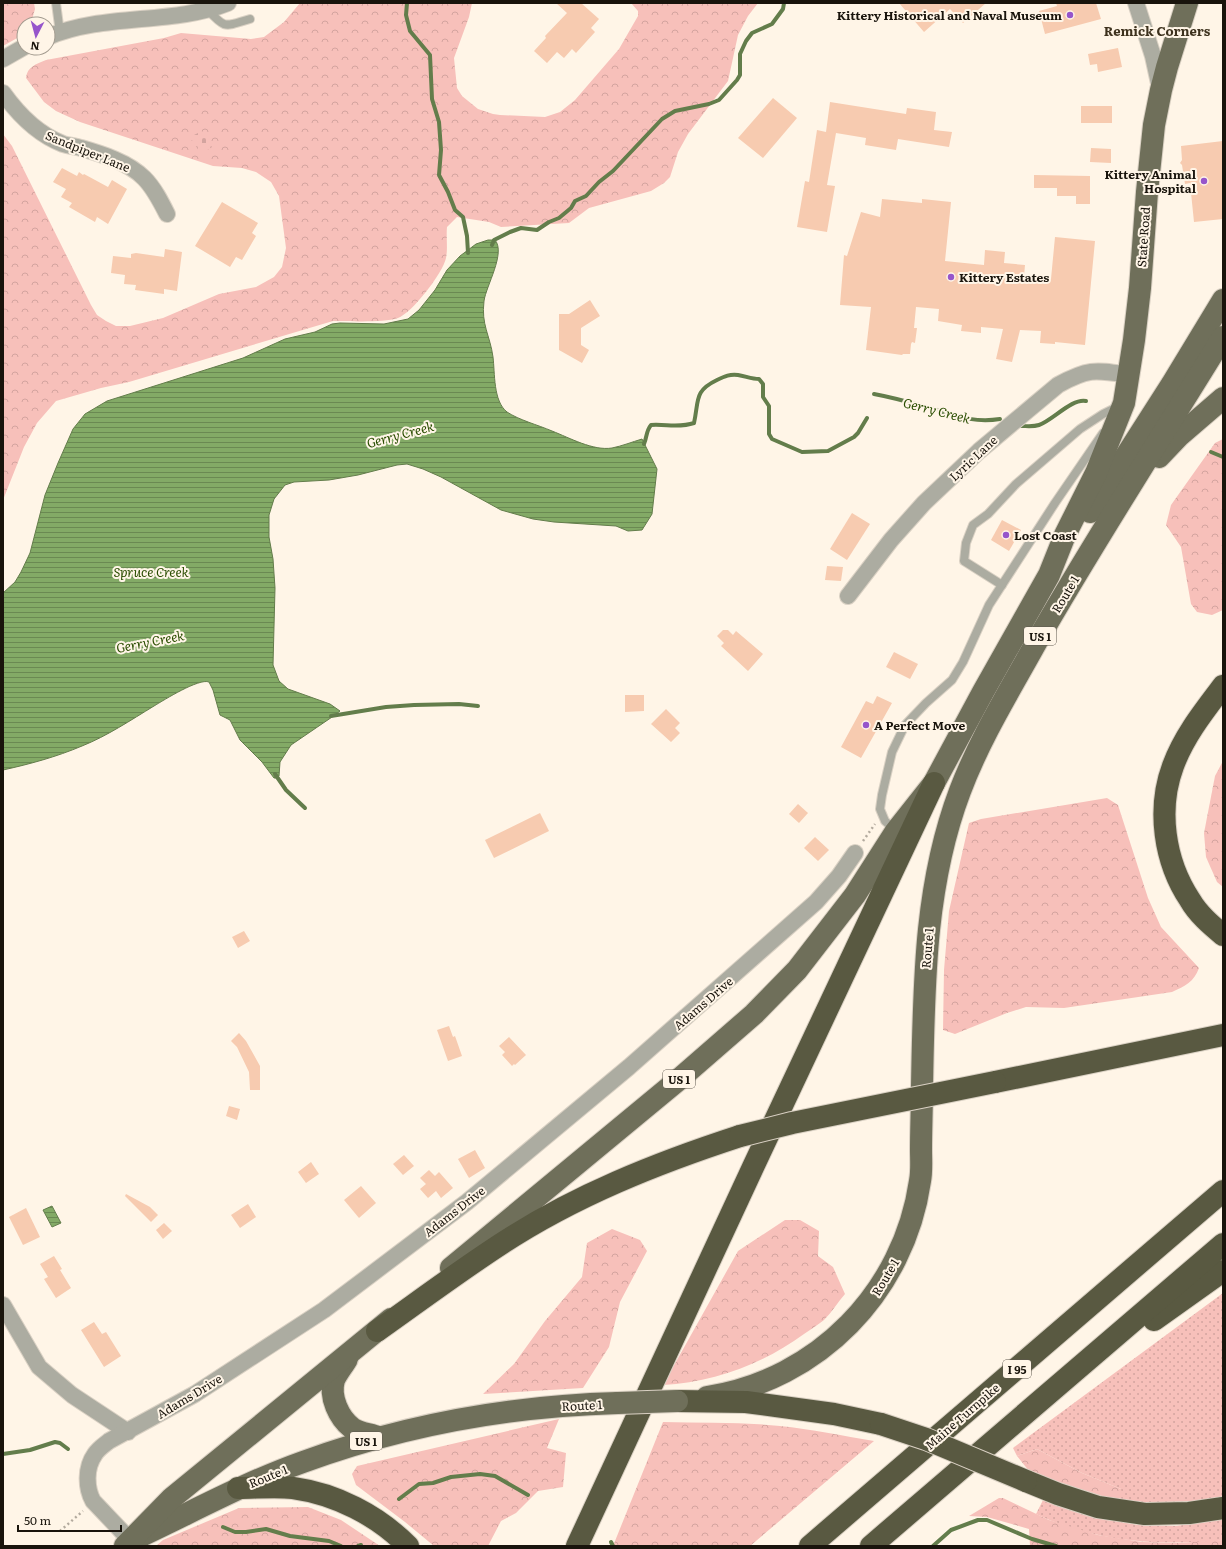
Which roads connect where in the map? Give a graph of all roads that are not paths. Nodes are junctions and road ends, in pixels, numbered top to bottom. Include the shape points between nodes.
1 (56, 3) edge
2 (228, 3) edge
3 (1136, 3) edge
4 (1187, 3) edge
5 (208, 10) junction
6 (55, 16) edge
7 (250, 19) dead end
8 (56, 35) edge
9 (16, 52) edge
10 (3, 59) edge
11 (1161, 90) junction
12 (3, 93) edge
13 (167, 214) dead end
14 (1223, 300) edge
15 (1223, 337) edge
16 (1129, 375) junction
17 (1223, 398) edge
18 (1124, 403) junction
19 (1118, 506) junction
20 (1049, 574) junction
21 (1002, 585) junction
22 (848, 596) dead end
23 (1223, 686) edge
24 (934, 783) junction
25 (896, 831) junction
26 (855, 853) road end
27 (1223, 935) edge
28 (1223, 1035) edge
29 (1223, 1191) edge
30 (1223, 1244) edge
31 (1223, 1271) edge
32 (3, 1305) edge
33 (377, 1331) junction
34 (353, 1349) junction
35 (677, 1402) junction
36 (1036, 1404) junction
37 (128, 1432) junction
38 (378, 1437) junction
39 (238, 1488) junction
40 (1223, 1508) edge
41 (128, 1543) edge
42 (408, 1546) edge
43 (576, 1546) edge
44 (810, 1546) edge
45 (870, 1546) edge

1 - 6 lane
2 - 5 street
3 - 11 street
4 - 11 main road, State Road / US 1
5 - 7 lane via 222,24
5 - 8 street via 116,21
9 - 10 street
11 - 16 main road, State Road / US 1 via 1147,185 1140,288
12 - 13 street, Sandpiper Lane via 16,111 41,132 63,144 101,155 131,168 144,178
14 - 20 main road
15 - 19 main road
16 - 18 main road, State Road / US 1
16 - 22 street, Lyric Lane via 1092,370 1058,385 979,451 924,503 891,540
17 - 19 main road, US 1 via 1179,436
18 - 20 main road, Route 1 / US 1 via 1096,473
18 - 21 lane via 1054,503
18 - 21 lane via 1080,429 973,525 966,543 964,561
19 - 35 main road, Route 1 / US 1 via 1054,612 980,744 958,796 938,863 924,981 920,1180 909,1229 897,1259 881,1287 862,1311 818,1351 795,1366 744,1389
20 - 24 main road, Route 1 / US 1
21 - 25 lane via 989,605 952,680 905,725 892,752 880,809 885,822
23 - 27 highway via 1199,718 1179,752 1168,785 1165,818 1168,851 1180,883 1190,901
24 - 25 main road, Route 1 / US 1
24 - 43 highway
25 - 33 main road, Route 1 / US 1 via 850,901 797,970 754,1014
26 - 37 street, Adams Drive via 816,902 635,1062 467,1202 324,1310 195,1394
28 - 33 highway, bridge via 792,1123 740,1136 682,1155 592,1194 538,1222 501,1244
29 - 44 highway, Maine Turnpike / I 95
30 - 36 highway
31 - 36 highway
32 - 37 street via 39,1367 72,1395
33 - 34 main road, Route 1 / US 1
34 - 38 main road via 334,1381 333,1394 342,1418 353,1429
34 - 41 main road, Route 1 / US 1 via 172,1498
35 - 38 main road, Route 1 / US 1, bridge via 580,1404 496,1413
35 - 40 highway, bridge via 746,1402 834,1414 881,1424 926,1439 1026,1482 1098,1507 1146,1514 1189,1514
36 - 45 highway
37 - 41 street, Adams Drive via 109,1441 95,1454 87,1481 93,1501
38 - 39 main road, Route 1 / US 1 via 302,1462
39 - 41 main road, Route 1 / US 1
39 - 42 highway via 292,1488 326,1495 372,1516

